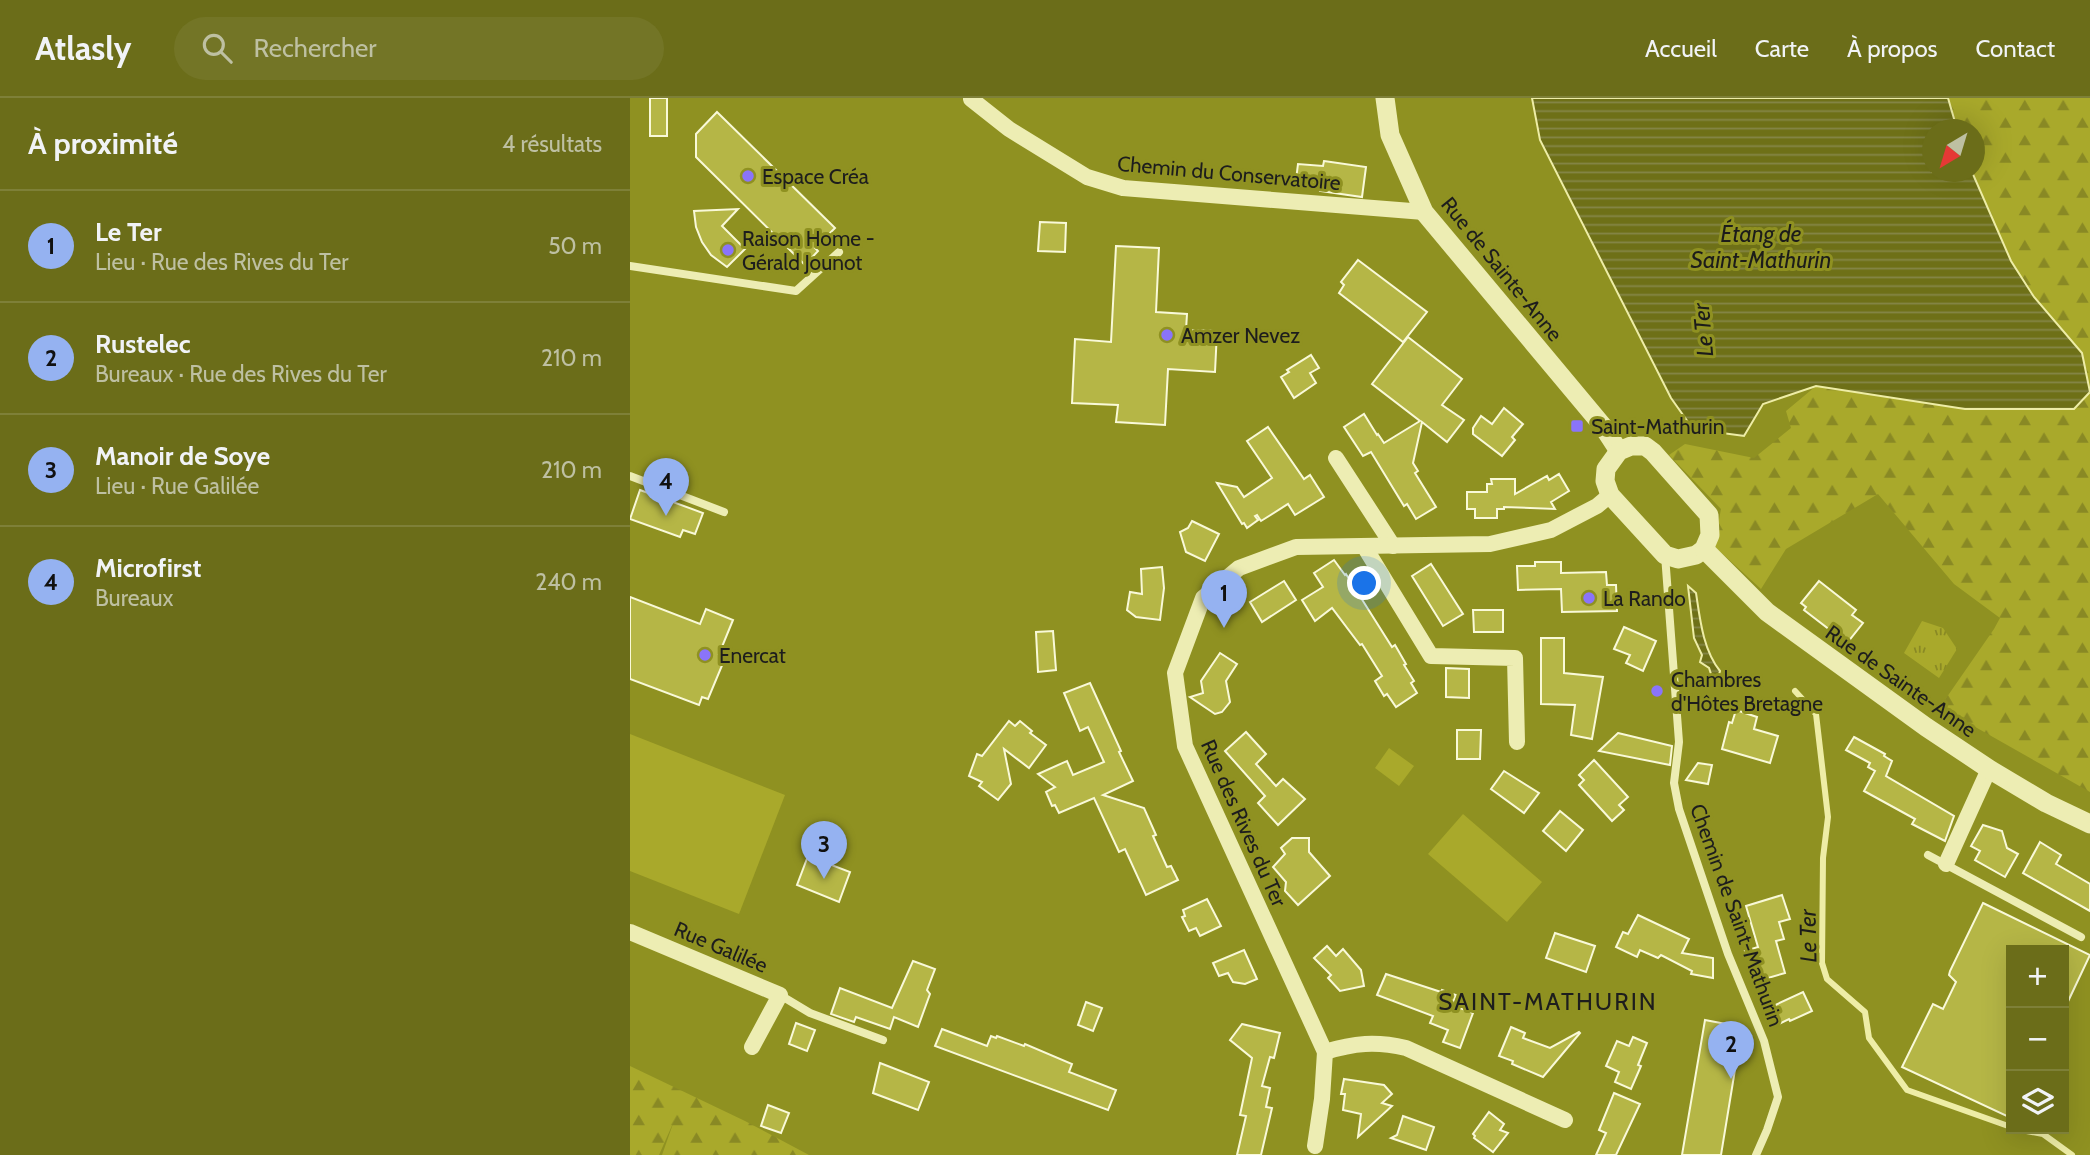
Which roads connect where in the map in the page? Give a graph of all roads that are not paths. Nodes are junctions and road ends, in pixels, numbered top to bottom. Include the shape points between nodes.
1 (1385, 98) edge
2 (971, 99) edge
3 (1424, 212) junction
4 (839, 252) dead end
5 (630, 265) edge
6 (1619, 451) junction
7 (1336, 458) dead end
8 (630, 476) edge
9 (1610, 495) junction
10 (724, 512) dead end
11 (1364, 546) junction
12 (1392, 546) junction
13 (1704, 549) junction
14 (1665, 555) junction
15 (1517, 742) dead end
16 (1989, 769) junction
17 (2090, 824) edge
18 (1928, 855) dead end
19 (1946, 864) junction
20 (630, 932) edge
21 (2081, 937) dead end
22 (780, 995) junction
23 (883, 1040) dead end
24 (752, 1047) dead end
25 (1325, 1052) junction
26 (1565, 1120) dead end
27 (1315, 1146) dead end
28 (1756, 1155) edge

1 - 3 street, Rue de Sainte-Anne via 1390,135
2 - 3 street, Chemin du Conservatoire via 1009,129 1087,177 1123,188
3 - 6 street, Rue de Sainte-Anne
4 - 5 lane via 796,291
6 - 9 street via 1606,469
6 - 13 street via 1646,446 1685,486 1709,515 1710,536
7 - 12 street
8 - 10 lane
9 - 12 street, Rue des Rives du Ter via 1551,530 1490,544
9 - 14 street
11 - 12 street, Rue des Rives du Ter
11 - 15 street via 1431,656 1516,658
11 - 25 street, Rue des Rives du Ter via 1296,547 1239,568 1203,598 1175,673 1185,746
13 - 14 street via 1686,559
13 - 16 street, Rue de Sainte-Anne via 1767,612
14 - 28 lane, Chemin de Saint-Mathurin via 1679,742 1674,783 1679,809 1728,954 1764,1041 1778,1097
16 - 17 street, Rue de Sainte-Anne
16 - 19 street
18 - 19 lane
19 - 21 lane
20 - 22 street, Rue Galilée
22 - 23 lane via 810,1013
22 - 24 street, Rue Galilée
25 - 26 street via 1381,1042 1406,1048
25 - 27 street, Rue des Rives du Ter

